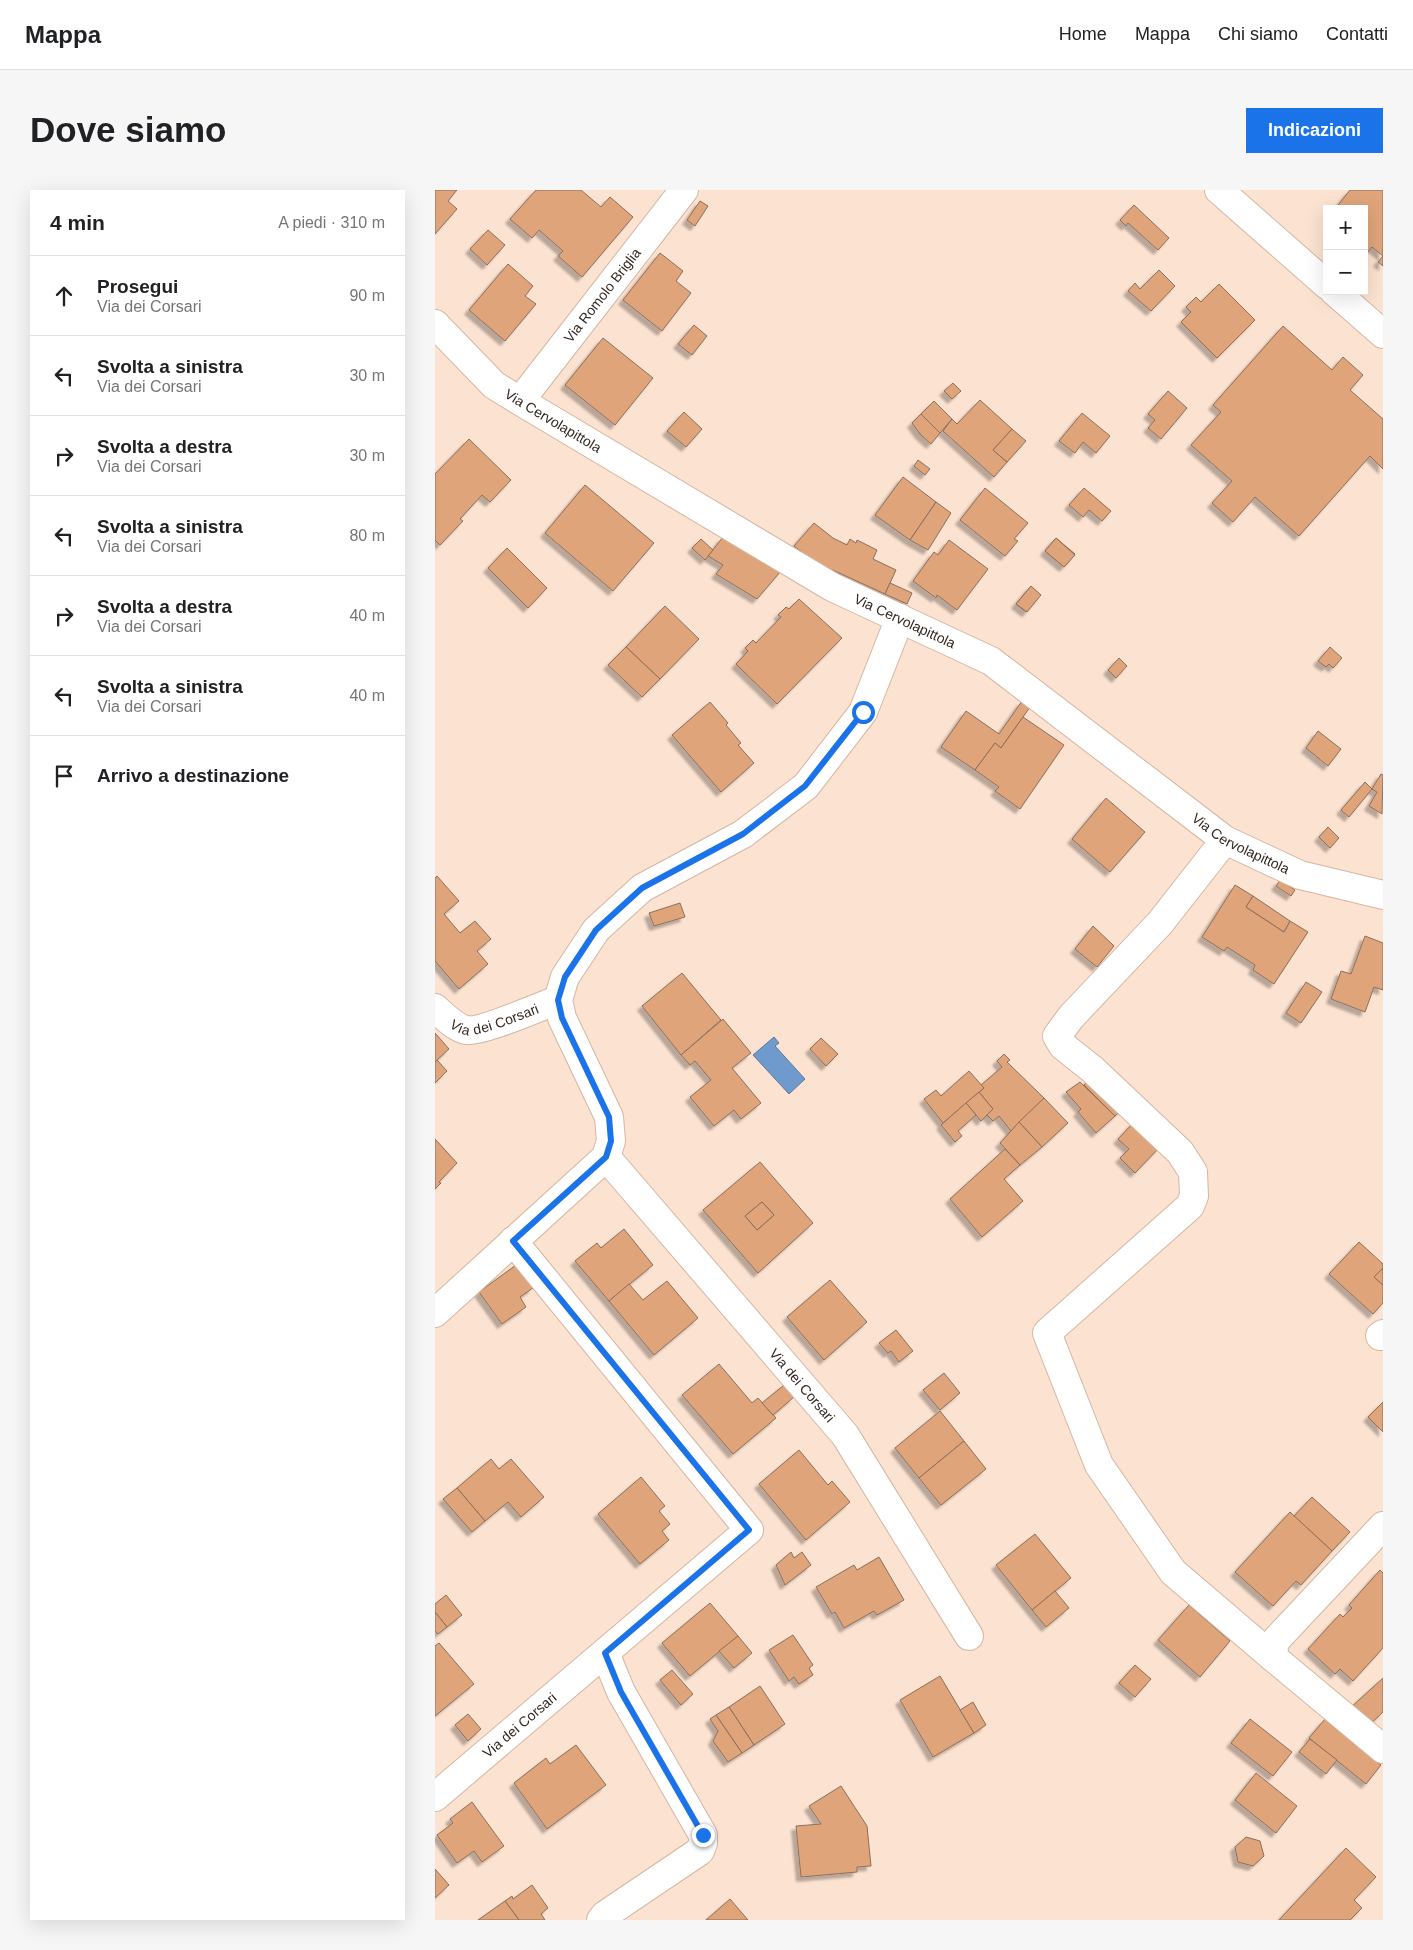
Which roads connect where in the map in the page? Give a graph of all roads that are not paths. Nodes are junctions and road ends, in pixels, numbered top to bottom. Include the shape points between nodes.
1 (684, 190) edge
2 (1219, 190) edge
3 (1323, 281) edge
4 (1339, 295) edge
5 (435, 324) edge
6 (1383, 334) edge
7 (521, 401) junction
8 (900, 618) junction
9 (1225, 840) junction
10 (1383, 895) edge
11 (558, 1000) junction
12 (435, 1008) edge
13 (606, 1157) junction
14 (513, 1241) junction
15 (435, 1313) edge
16 (1383, 1526) edge
17 (969, 1636) dead end
18 (605, 1653) junction
19 (1275, 1659) junction
20 (1383, 1749) edge
21 (435, 1797) edge
22 (601, 1920) edge

1 - 7 street, Via Romolo Briglia
2 - 3 street
4 - 6 street
5 - 7 street, Via Cervolapittola via 494,385
7 - 8 street, Via Cervolapittola via 832,587
8 - 9 street, Via Cervolapittola via 991,661
8 - 11 street, Via dei Corsari via 863,712 805,786 743,834 642,888 596,930 565,977
9 - 10 street, Via Cervolapittola via 1300,875
9 - 19 street via 1160,922 1057,1036 1063,1046 1180,1152 1193,1172 1195,1196 1190,1206 1047,1333 1099,1465 1173,1572
11 - 12 street, Via dei Corsari via 483,1028 467,1030
11 - 13 street, Via dei Corsari via 562,1018 609,1117 611,1141
13 - 14 street
13 - 17 street, Via dei Corsari via 845,1435
14 - 15 street
14 - 18 street, Via dei Corsari via 749,1530
16 - 19 street via 1277,1639 1273,1647
18 - 21 street, Via dei Corsari
18 - 22 street via 621,1692 703,1835 703,1842 700,1851
19 - 20 street

